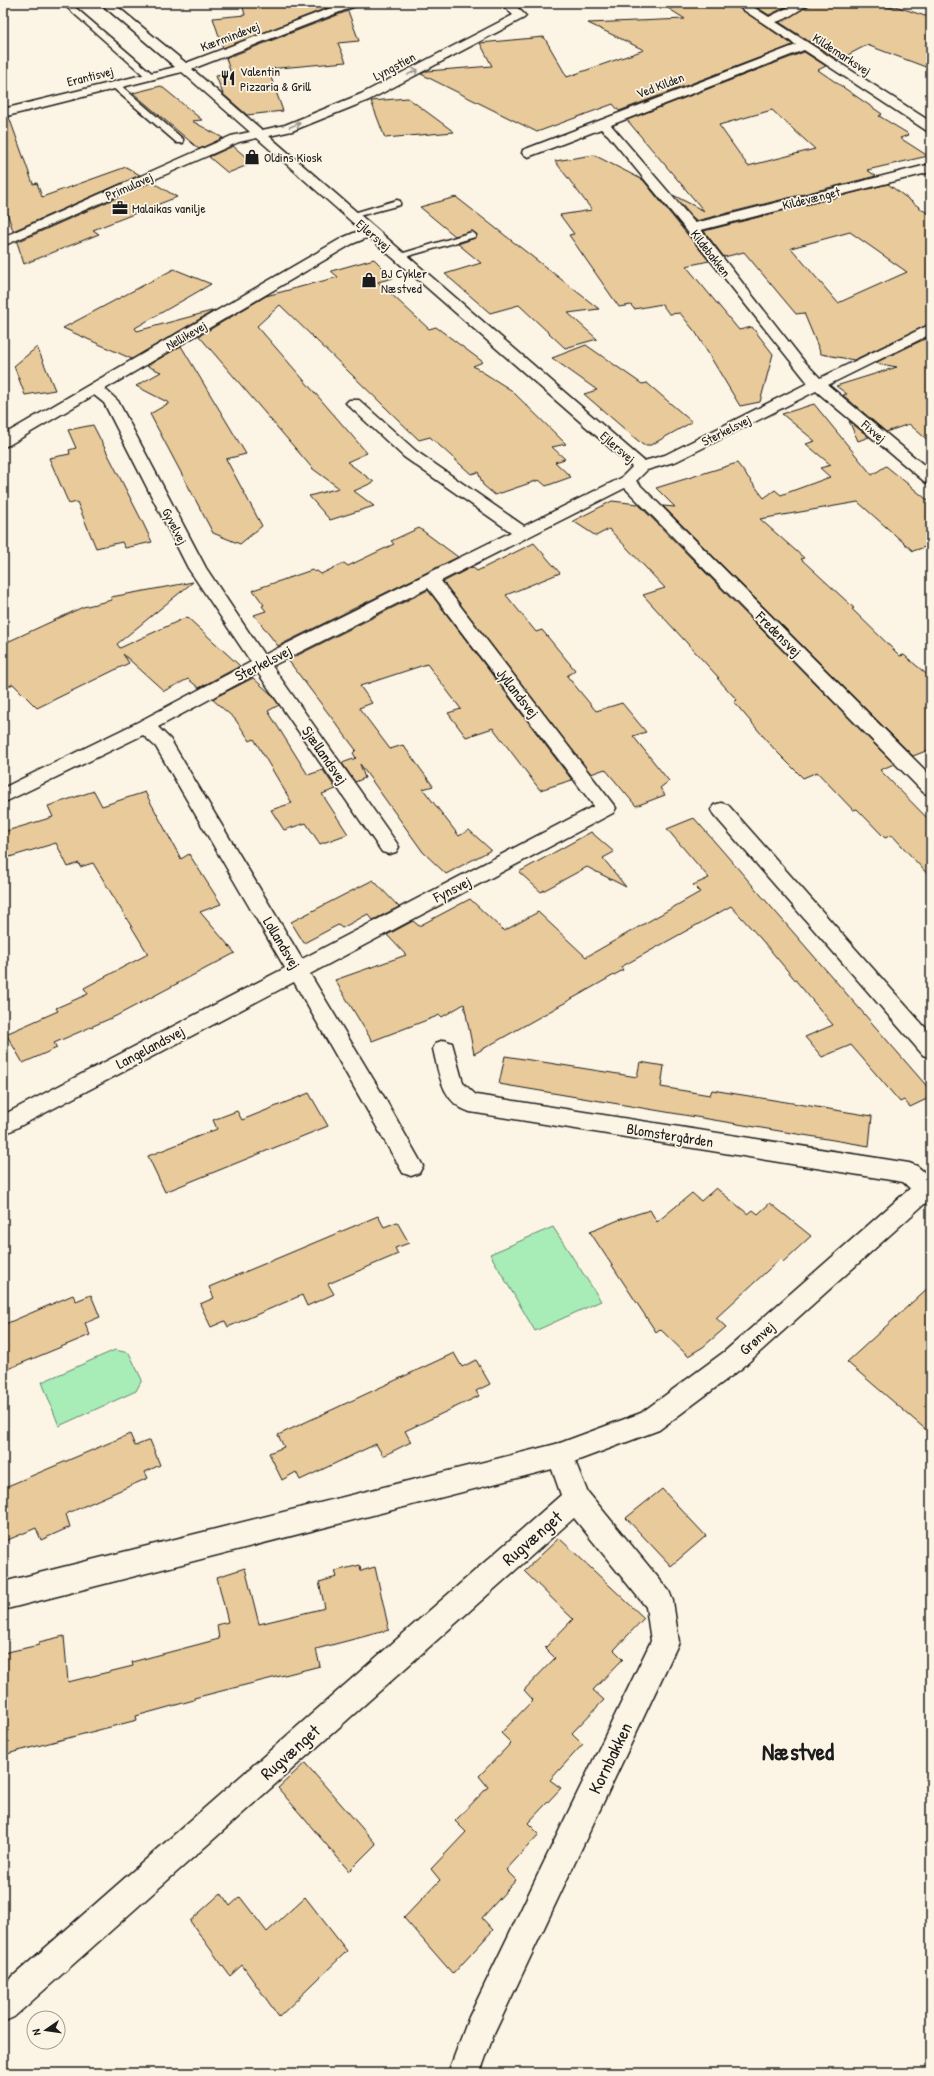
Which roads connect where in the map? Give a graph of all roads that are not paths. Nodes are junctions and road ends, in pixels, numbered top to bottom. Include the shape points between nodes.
1 (66, 3) edge
2 (106, 3) edge
3 (354, 3) edge
4 (506, 3) edge
5 (739, 3) edge
6 (805, 3) edge
7 (768, 21) junction
8 (804, 46) junction
9 (184, 68) junction
10 (151, 77) junction
11 (115, 85) junction
12 (3, 113) edge
13 (602, 124) junction
14 (931, 128) edge
15 (257, 134) junction
16 (180, 141) dead end
17 (528, 153) dead end
18 (931, 168) edge
19 (397, 203) dead end
20 (351, 215) junction
21 (692, 228) junction
22 (370, 231) junction
23 (472, 235) dead end
24 (3, 242) edge
25 (398, 256) junction
26 (931, 328) edge
27 (817, 384) junction
28 (95, 388) junction
29 (354, 403) dead end
30 (3, 442) edge
31 (641, 467) junction
32 (931, 479) edge
33 (627, 481) junction
34 (523, 533) junction
35 (430, 579) junction
36 (261, 664) junction
37 (145, 726) junction
38 (931, 788) edge
39 (3, 796) edge
40 (606, 808) joint
41 (721, 810) dead end
42 (389, 847) dead end
43 (297, 969) junction
44 (931, 1049) edge
45 (444, 1050) dead end
46 (3, 1126) edge
47 (411, 1166) dead end
48 (929, 1186) edge
49 (560, 1456) junction
50 (576, 1499) junction
51 (3, 1596) edge
52 (3, 2006) edge
53 (464, 2073) edge

1 - 10 lane
2 - 9 street, Ejlersvej
3 - 9 street, Kærmindevej
15 -> 4 street, Lyngstien via 288,128 365,97 520,16
5 - 7 street, Kildemarksvej
6 - 7 street via 781,17
7 - 8 street, Kildemarksvej
8 - 13 street, Ved Kilden
8 - 14 street, Kildemarksvej
9 - 10 street, Erantisvej
9 - 15 street, Ejlersvej
10 - 11 street, Erantisvej
11 - 12 street, Erantisvej
11 - 16 lane
13 - 17 street, Ved Kilden
13 - 21 street, Kildebakken via 612,132
15 - 20 street, Ejlersvej
15 - 24 street, Primulavej via 235,139
18 - 21 street, Kildevænget
19 - 20 lane
20 - 22 street, Ejlersvej
21 - 27 street, Kildebakken
22 - 25 street, Ejlersvej
22 - 28 street, Nellikevej via 347,241
23 - 25 lane
25 - 31 street, Ejlersvej
26 - 27 street, Sterkelsvej
27 - 31 street, Sterkelsvej via 671,458
27 - 32 street, Fixvej
28 - 30 street, Nellikevej
28 - 36 street, Gyvelvej via 110,401 197,568
29 - 34 street via 410,454
31 - 33 street, Sterkelsvej
33 - 34 street, Sterkelsvej
33 - 38 street, Fredensvej
34 - 35 street, Sterkelsvej
35 - 36 street, Sterkelsvej
35 - 40 street, Jyllandsvej
36 - 37 street, Sterkelsvej
36 - 42 street, Sjællandsvej
37 - 39 street, Sterkelsvej
37 - 43 street, Lollandsvej via 163,743
40 - 43 street, Fynsvej
41 - 44 street
43 - 46 street, Langelandsvej
43 - 47 street, Lollandsvej
45 - 48 street, Blomstergården via 453,1087 470,1103 909,1173
48 - 49 street, Grønvej via 733,1360 650,1422
49 - 50 street, Kornbakken
49 - 51 street
50 - 52 street, Rugvænget
50 - 53 street, Kornbakken via 659,1601 665,1642 480,2028

